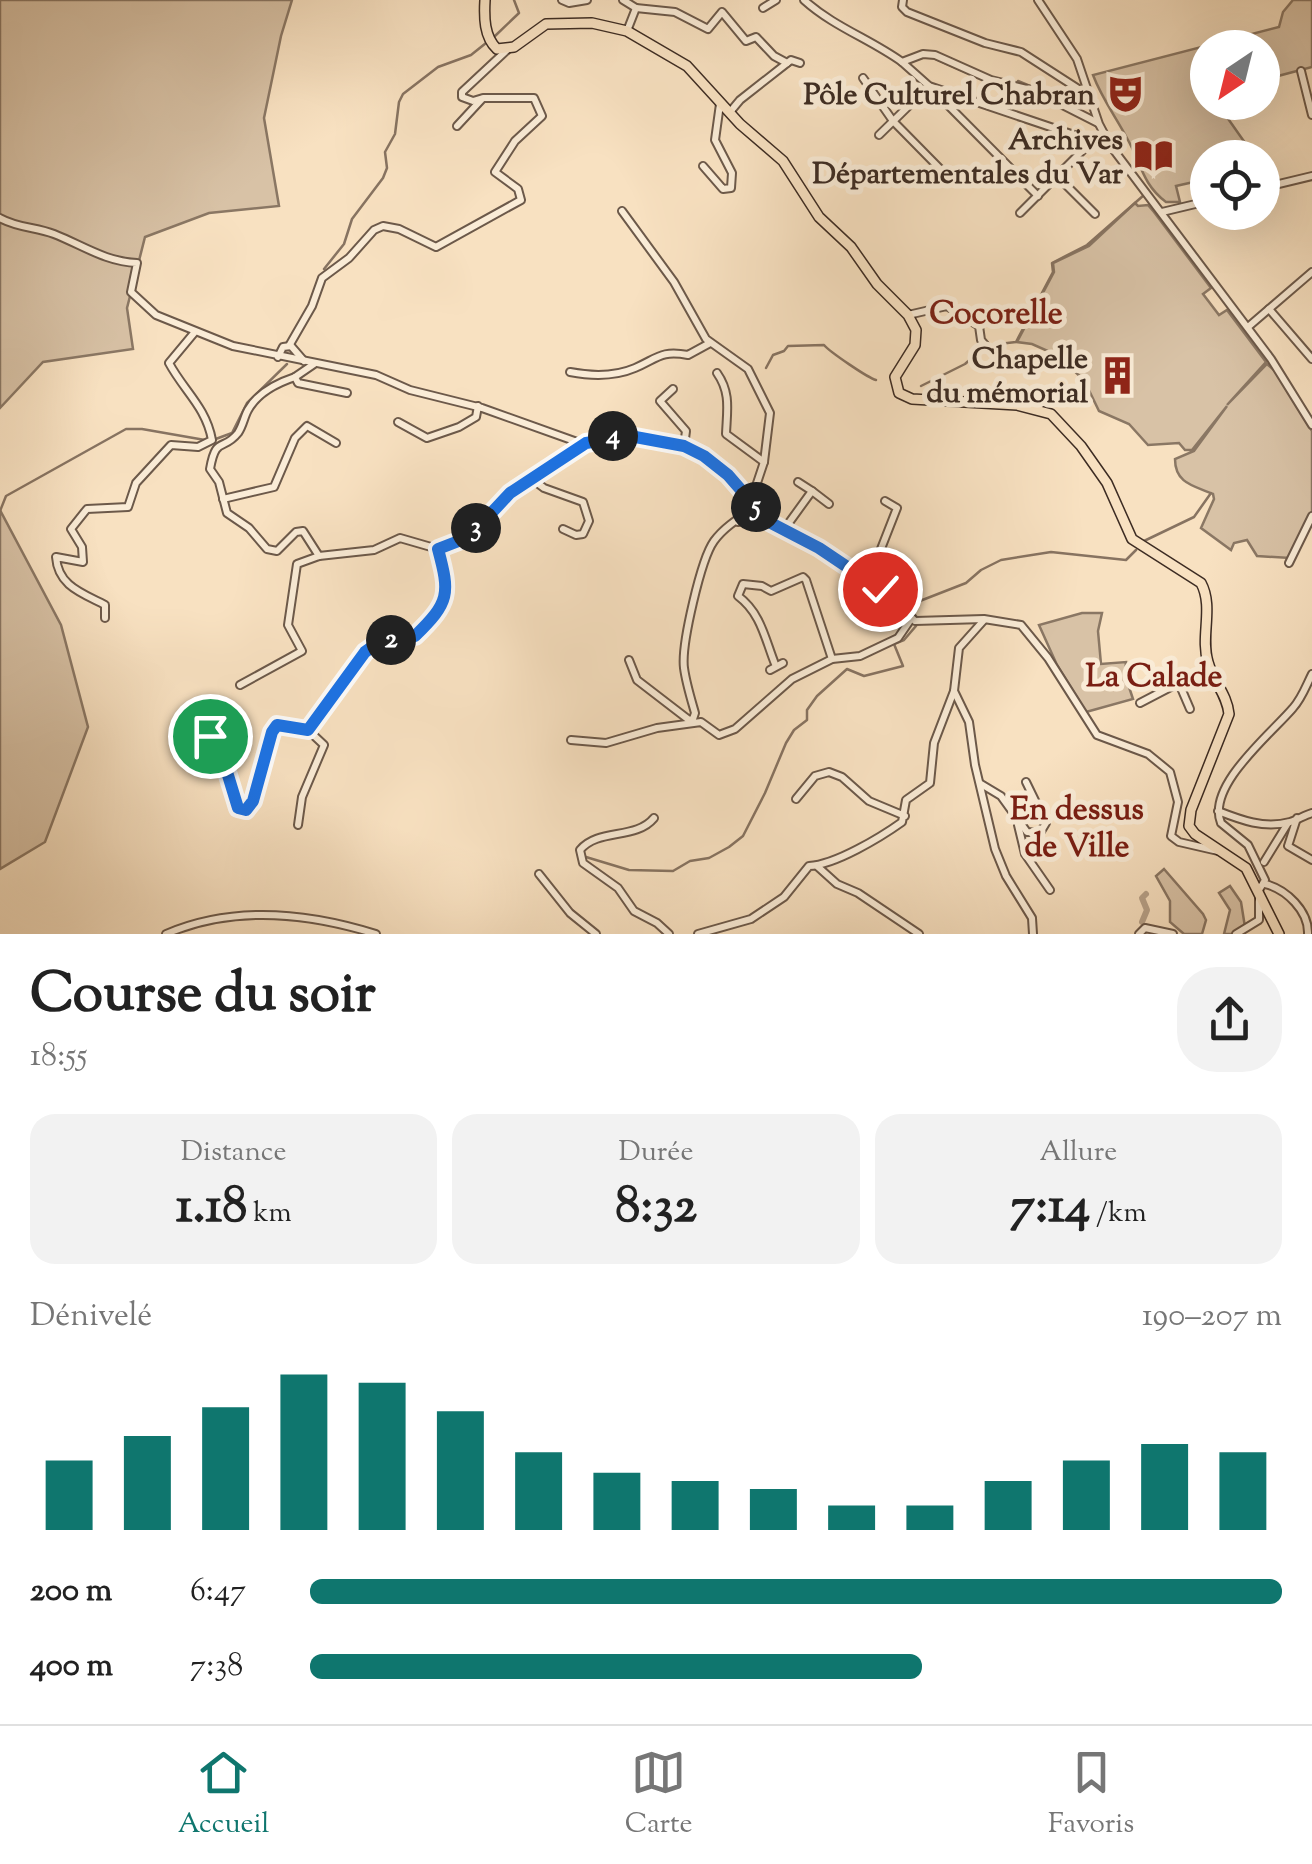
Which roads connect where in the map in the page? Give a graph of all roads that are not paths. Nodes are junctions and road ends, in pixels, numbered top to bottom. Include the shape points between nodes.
1 (485, 0) edge
2 (562, 0) edge
3 (587, 0) edge
4 (623, 0) edge
5 (776, 0) edge
6 (804, 0) edge
7 (903, 0) edge
8 (1038, 0) edge
9 (636, 8) junction
10 (764, 8) dead end
11 (626, 31) junction
12 (507, 50) junction
13 (786, 63) junction
14 (800, 63) dead end
15 (904, 64) junction
16 (1301, 71) dead end
17 (864, 78) dead end
18 (929, 86) junction
19 (1091, 92) junction
20 (483, 98) junction
21 (720, 102) junction
22 (730, 112) junction
23 (1312, 114) edge
24 (893, 121) junction
25 (1098, 121) junction
26 (456, 126) dead end
27 (879, 135) dead end
28 (1092, 142) junction
29 (1110, 145) junction
30 (703, 166) dead end
31 (1058, 176) junction
32 (1312, 176) edge
33 (952, 182) dead end
34 (1280, 184) edge
35 (1038, 196) junction
36 (1190, 205) edge
37 (622, 211) dead end
38 (1162, 212) junction
39 (1020, 214) dead end
40 (1094, 214) dead end
41 (0, 218) edge
42 (1312, 272) edge
43 (1269, 310) junction
44 (908, 315) junction
45 (1248, 327) junction
46 (194, 332) junction
47 (710, 344) junction
48 (985, 345) dead end
49 (292, 348) junction
50 (278, 357) junction
51 (1312, 359) edge
52 (304, 362) junction
53 (314, 363) junction
54 (570, 372) dead end
55 (716, 373) dead end
56 (295, 377) junction
57 (673, 389) dead end
58 (347, 393) dead end
59 (478, 406) junction
60 (398, 422) dead end
61 (1312, 425) edge
62 (336, 443) dead end
63 (586, 443) junction
64 (684, 446) junction
65 (764, 462) junction
66 (532, 479) junction
67 (798, 482) dead end
68 (812, 492) junction
69 (222, 499) junction
70 (886, 501) dead end
71 (754, 504) junction
72 (829, 504) dead end
73 (1312, 516) edge
74 (764, 518) junction
75 (732, 524) junction
76 (563, 529) dead end
77 (784, 531) junction
78 (438, 549) junction
79 (319, 556) junction
80 (1289, 563) dead end
81 (858, 576) junction
82 (105, 618) dead end
83 (911, 619) junction
84 (984, 619) junction
85 (630, 660) dead end
86 (832, 660) junction
87 (776, 666) dead end
88 (1209, 668) junction
89 (1312, 674) edge
90 (1178, 681) junction
91 (240, 685) dead end
92 (954, 691) junction
93 (1140, 703) dead end
94 (1190, 709) dead end
95 (196, 714) dead end
96 (308, 730) junction
97 (571, 740) dead end
98 (1026, 782) dead end
99 (980, 784) junction
100 (796, 799) dead end
101 (1218, 811) junction
102 (1312, 812) edge
103 (905, 816) junction
104 (654, 818) dead end
105 (1017, 819) junction
106 (1293, 820) junction
107 (298, 825) dead end
108 (1224, 850) junction
109 (1312, 860) edge
110 (1264, 862) dead end
111 (816, 866) junction
112 (539, 874) dead end
113 (1262, 889) junction
114 (1050, 890) dead end
115 (166, 934) edge
116 (376, 934) edge
117 (596, 934) edge
118 (670, 934) edge
119 (698, 934) edge
120 (918, 934) edge
121 (1033, 934) edge
122 (1139, 934) edge
123 (1173, 934) edge
124 (1236, 934) edge
125 (1279, 934) edge
126 (1308, 934) edge

1 - 12 main road via 492,44
2 - 3 street
4 - 9 street
5 - 10 street
6 - 15 street
7 - 19 street via 908,12 1020,52
8 - 19 street
9 - 11 street
9 - 13 street via 674,12 708,29 722,12 746,41 756,37
11 - 12 main road via 592,23 546,24
11 - 21 main road via 676,57
12 - 20 street via 462,92 467,101
13 - 14 street
13 - 22 street
15 - 18 street
15 - 25 street via 935,54
16 - 23 street
17 - 24 street
18 - 24 street
18 - 28 street
18 - 35 street
19 - 25 street
20 - 26 street
20 - 49 street via 534,98 542,116 495,172 518,188 521,200 436,247 398,229 374,230 322,278
21 - 22 main road
21 - 30 street via 715,140 730,167 731,188 723,189
22 - 44 main road via 784,161 819,217
24 - 27 street
24 - 33 street
25 - 29 street
28 - 29 street
28 - 31 street
29 - 38 street
31 - 35 street
31 - 40 street
32 - 34 street
35 - 39 street
36 - 38 street
37 - 47 street
38 - 45 street
41 - 46 street via 137,263 134,297
42 - 43 street
43 - 45 street
43 - 51 street
44 - 48 street via 947,306 978,326
44 - 88 main road via 916,336 895,377 899,393 1036,408 1060,422 1107,483 1132,538 1203,585
45 - 61 street
46 - 50 street
46 - 82 street via 169,363 203,411 212,440 171,445 136,483 128,507 87,509 71,530 84,562 56,556 64,582 105,605
47 - 54 street via 618,373
47 - 65 street via 745,365 770,412
49 - 50 street via 283,347
49 - 52 street
50 - 52 street
52 - 53 street
53 - 56 street
53 - 59 street
55 - 65 street via 728,396 726,434
56 - 58 street via 304,387
56 - 69 street via 254,402 236,435 213,452 210,469
57 - 64 street via 660,402 686,431
59 - 60 street via 468,423 427,438
59 - 63 street
62 - 69 street via 307,426 274,487
63 - 64 street via 630,436
63 - 66 street
64 - 71 street via 715,464
65 - 71 street
66 - 76 street via 583,502 589,521 583,534
66 - 78 street via 469,537
67 - 68 street
68 - 72 street
68 - 77 street
69 - 79 street via 227,513 266,549 281,550 303,531
70 - 81 street via 896,508 877,558
71 - 74 street
71 - 75 street
73 - 80 street
74 - 75 street
74 - 77 street
75 - 85 street via 710,545 685,643 693,719 637,680
77 - 81 street
78 - 79 street via 400,538 374,550
78 - 96 street via 448,587 440,606 415,636 379,642 365,652
79 - 91 street via 294,569 288,625 302,651
81 - 83 street
83 - 84 street
83 - 86 street via 898,638 860,656
84 - 92 street via 959,648
84 - 108 street via 1021,625 1097,734 1148,754 1170,772 1178,802 1174,840
86 - 87 street via 806,580 771,590 743,584 738,596 768,637
86 - 97 street via 782,686 736,729 718,735 701,722 606,743
88 - 90 street
88 - 108 main road via 1228,714 1188,826
89 - 101 street via 1294,706 1226,782
90 - 93 street
90 - 94 street
92 - 99 street via 970,722
92 - 103 street via 934,743 930,783 906,800
95 - 96 street via 220,749 240,810 253,801 277,725
96 - 107 street via 324,744 302,796
98 - 105 street via 1046,823 1033,833
99 - 105 street via 1001,796
99 - 121 street via 995,849 1032,918
100 - 103 street via 815,776 829,772
101 - 106 street via 1243,822
101 - 113 street via 1221,823 1255,854
102 - 106 street
103 - 111 street via 872,843
104 - 118 street via 644,828 590,841 580,850 583,863 621,891 634,911
105 - 114 street via 1025,854
106 - 109 street via 1288,846
106 - 110 street
108 - 113 main road
111 - 119 street via 751,919
111 - 120 street
112 - 117 street
113 - 124 street via 1259,920
113 - 125 main road
113 - 126 street via 1276,887 1294,902
115 - 116 street via 275,915
122 - 123 street via 1152,928

